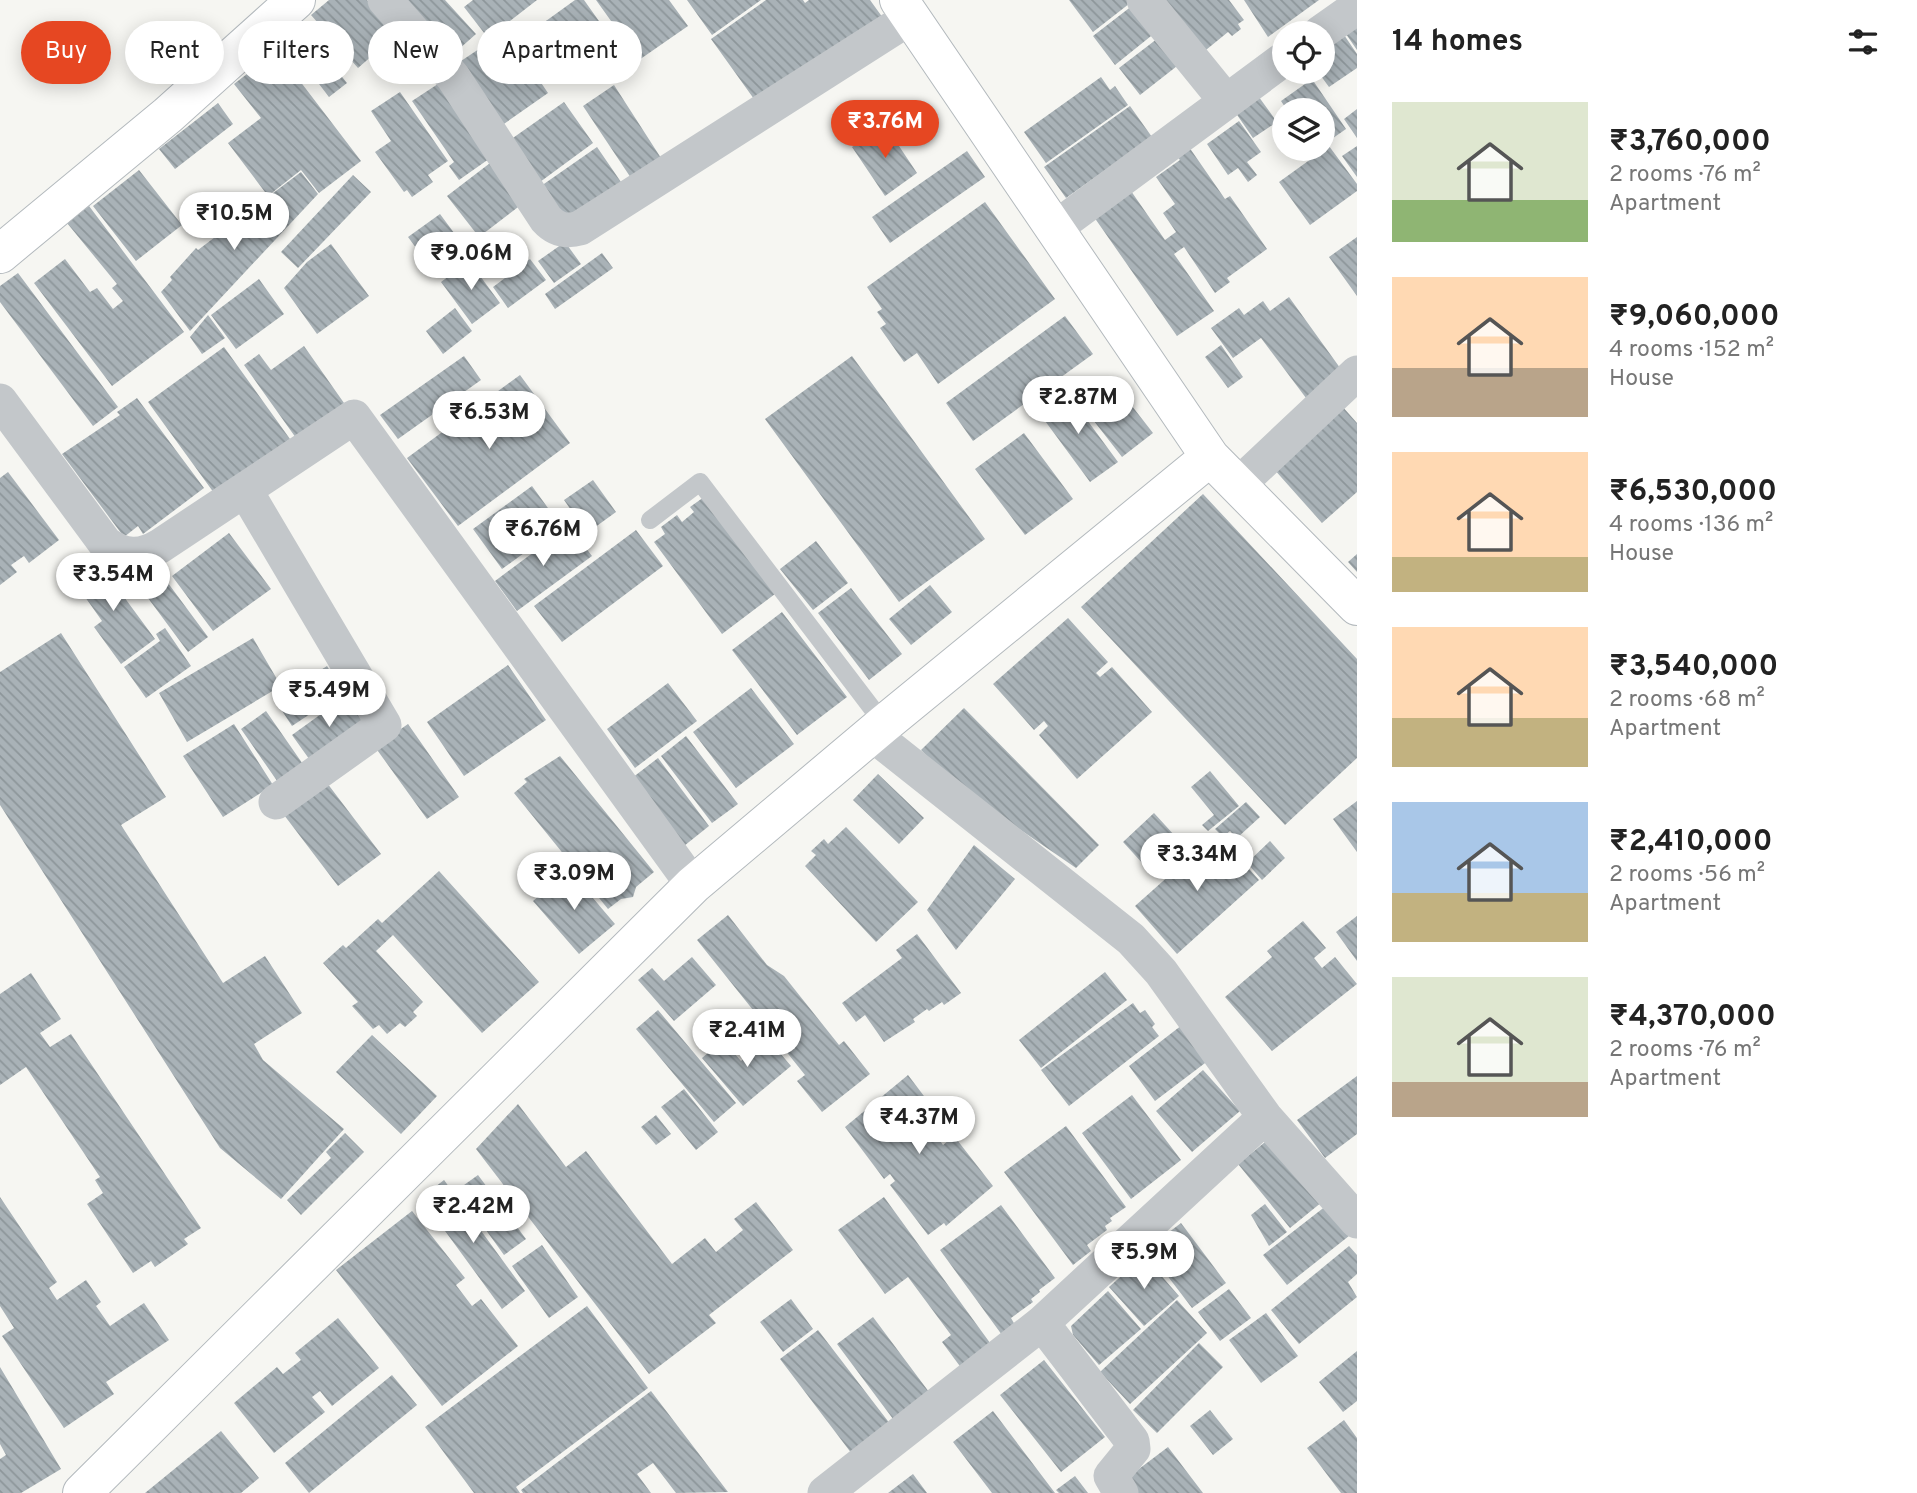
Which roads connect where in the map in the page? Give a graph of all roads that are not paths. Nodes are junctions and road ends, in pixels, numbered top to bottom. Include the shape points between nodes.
1 (296, 0) edge
2 (385, 0) edge
3 (1144, 0) edge
4 (1352, 5) edge
5 (905, 8) edge
6 (1334, 21) edge
7 (1272, 68) edge
8 (1226, 102) junction
9 (1054, 229) junction
10 (0, 254) edge
11 (1357, 373) edge
12 (0, 401) edge
13 (1210, 457) junction
14 (1238, 485) junction
15 (245, 490) junction
16 (650, 520) dead end
17 (1357, 606) edge
18 (878, 729) junction
19 (276, 802) dead end
20 (693, 885) junction
21 (1265, 1117) junction
22 (1357, 1221) edge
23 (1042, 1323) junction
24 (85, 1492) edge
25 (825, 1493) edge
26 (1121, 1493) edge

1 - 10 street via 168,115
2 - 5 street via 453,77 546,219 552,226 571,231
3 - 8 street
4 - 6 street
5 - 9 street
7 - 8 street
8 - 9 street
9 - 13 street
11 - 14 street
12 - 15 street via 97,534 115,551 150,552
13 - 14 street
13 - 18 street
14 - 17 street
15 - 19 street via 384,725
15 - 20 street via 354,417
16 - 18 lane via 700,482
18 - 20 street
18 - 21 street via 1130,939 1161,972
20 - 24 street
21 - 22 street
21 - 23 street
23 - 25 street
23 - 26 street via 1132,1441 1133,1449 1112,1470

